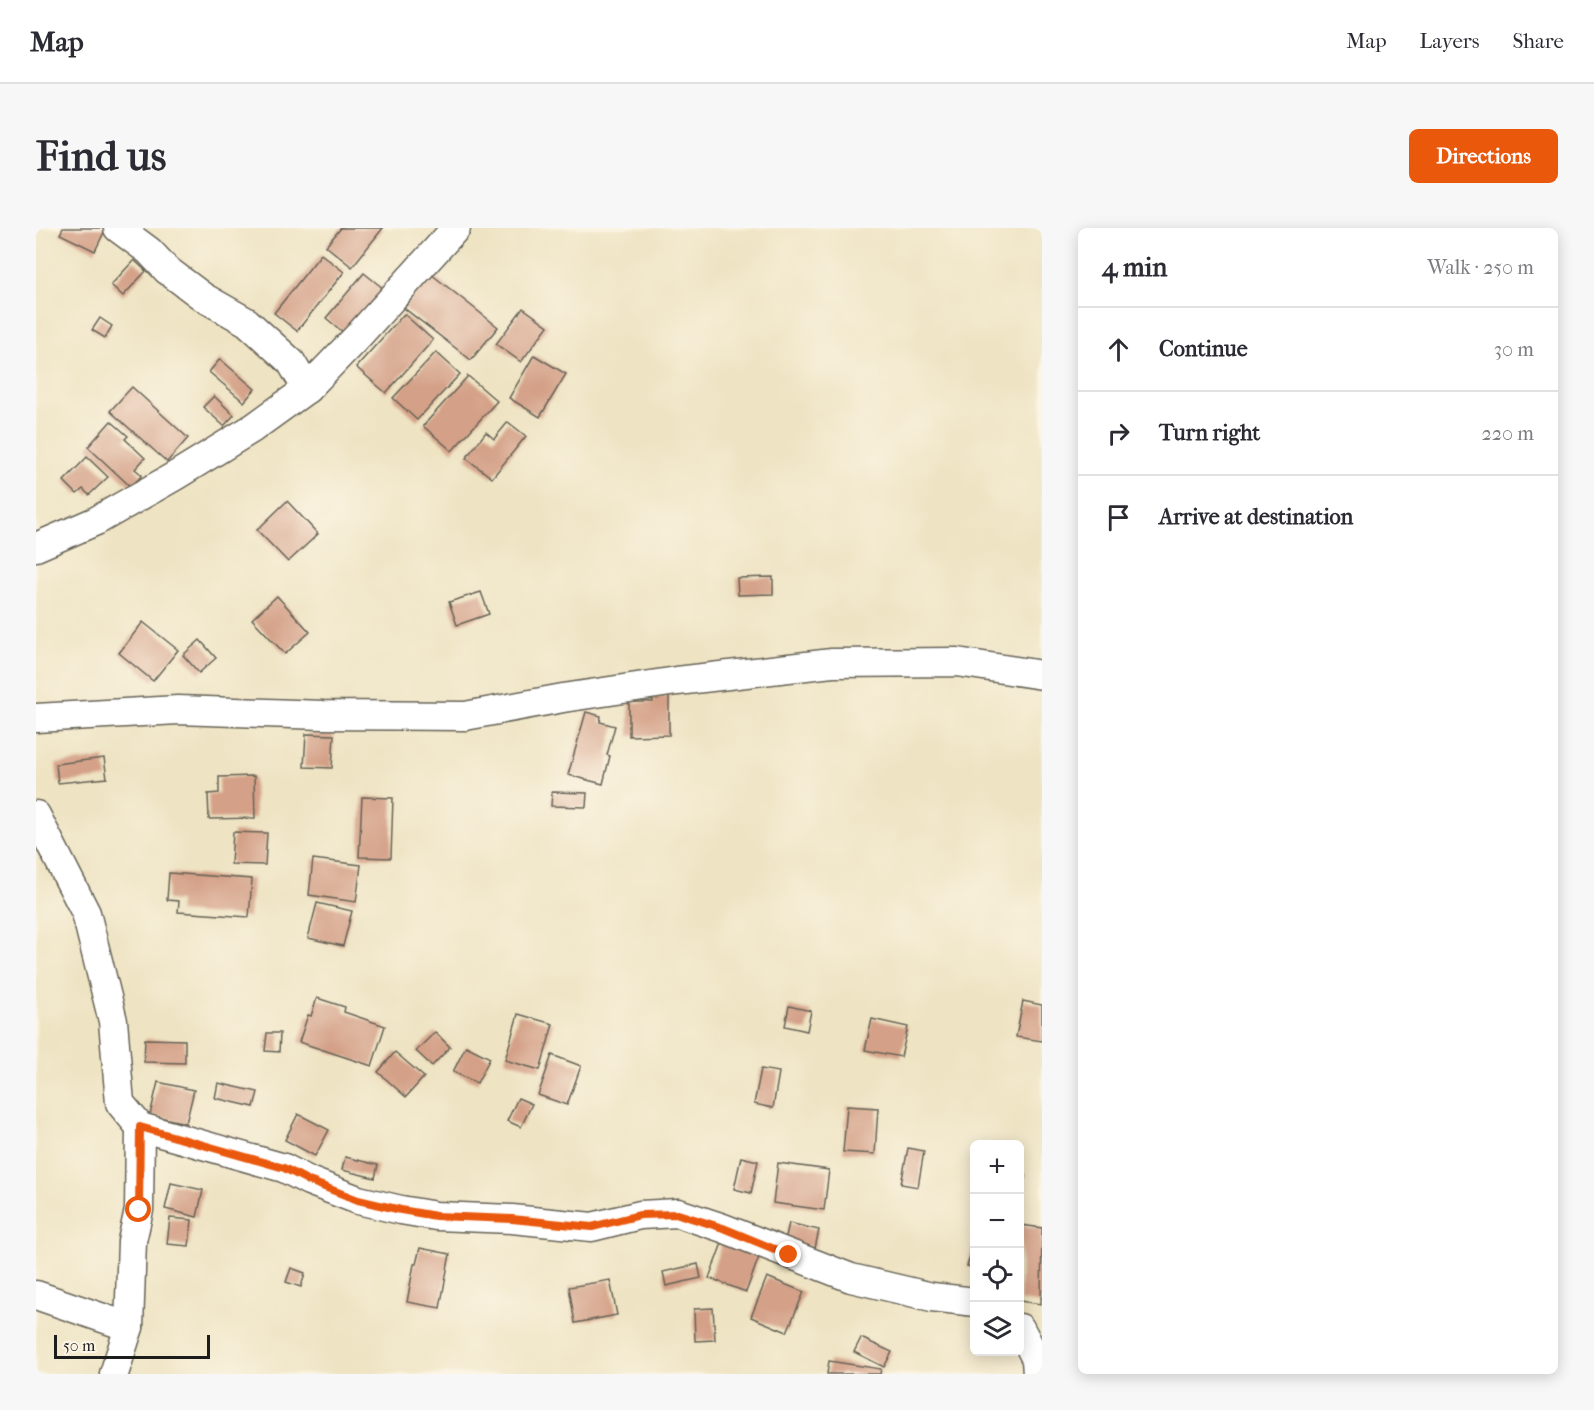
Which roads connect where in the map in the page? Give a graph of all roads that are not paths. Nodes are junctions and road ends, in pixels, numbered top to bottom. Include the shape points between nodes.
1 (118, 228) edge
2 (456, 228) edge
3 (307, 389) junction
4 (36, 547) edge
5 (1042, 675) edge
6 (36, 718) edge
7 (36, 815) edge
8 (140, 1127) junction
9 (36, 1295) edge
10 (970, 1301) edge
11 (129, 1327) junction
12 (1028, 1328) edge
13 (114, 1374) edge
14 (1037, 1374) edge

1 - 3 street via 203,297 247,322 291,362
2 - 3 street
3 - 4 street via 175,476 96,521
5 - 6 street via 957,662 832,663 677,681 465,716 178,710
7 - 8 street via 86,913 113,1021 120,1103
8 - 10 street via 275,1165 358,1200 401,1210 592,1227 640,1215 678,1214 851,1278 932,1297
8 - 11 street via 139,1210 132,1241
9 - 11 street
11 - 13 street
12 - 14 street

